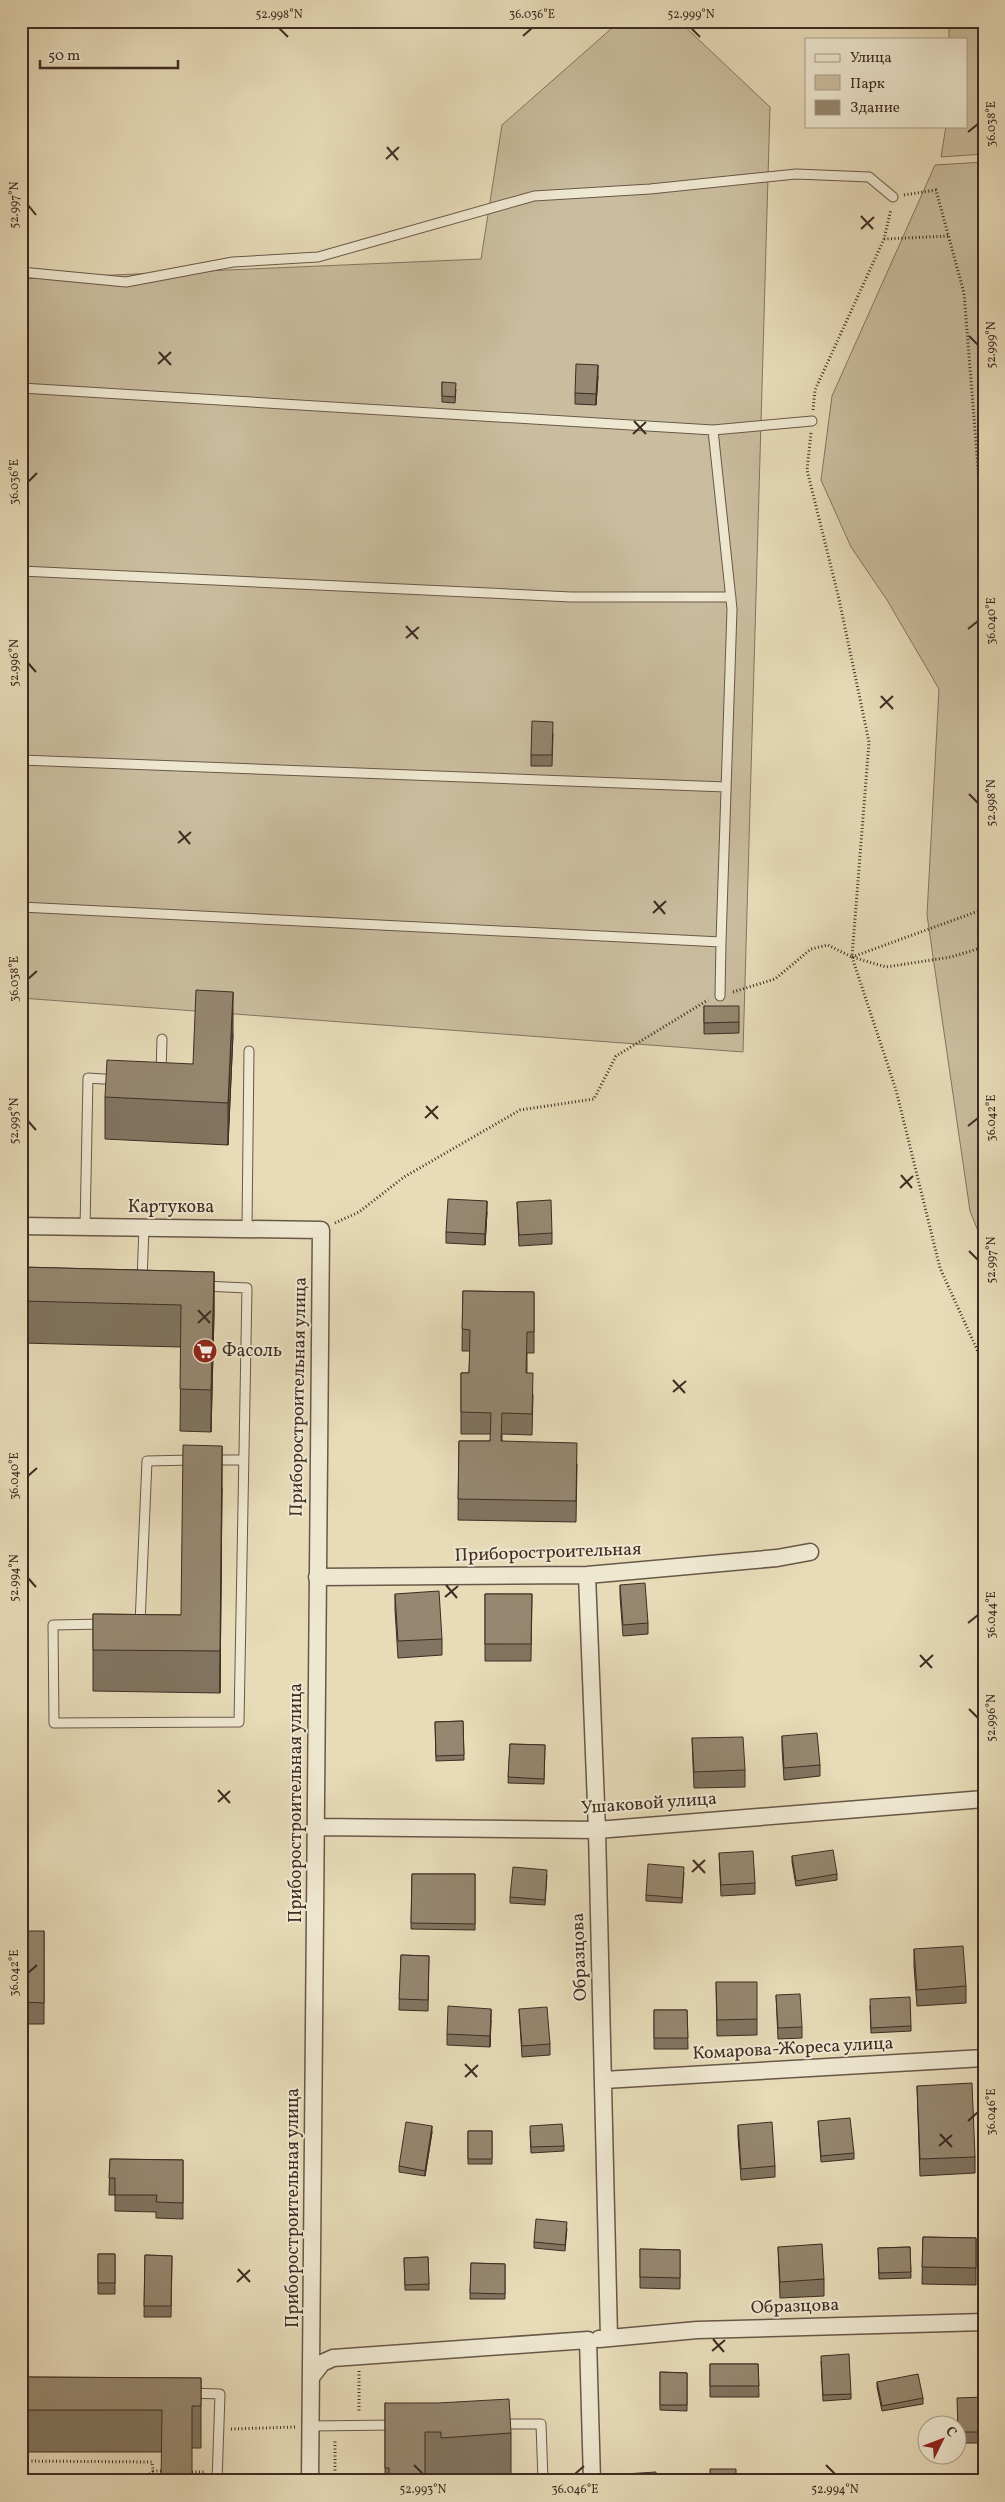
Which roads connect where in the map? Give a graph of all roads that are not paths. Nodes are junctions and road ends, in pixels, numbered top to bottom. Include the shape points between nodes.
1 (894, 197) road end
2 (21, 272) edge
3 (21, 388) edge
4 (812, 421) road end
5 (713, 430) junction
6 (21, 571) edge
7 (731, 597) junction
8 (21, 760) edge
9 (726, 787) junction
10 (21, 907) edge
11 (721, 942) junction
12 (720, 996) road end
13 (162, 1039) dead end
14 (249, 1051) dead end
15 (124, 1080) edge
16 (151, 1082) edge
17 (21, 1226) edge
18 (144, 1227) junction
19 (85, 1228) junction
20 (246, 1228) junction
21 (321, 1230) joint
22 (141, 1284) edge
23 (199, 1286) edge
24 (243, 1460) junction
25 (810, 1552) dead end
26 (587, 1575) junction
27 (317, 1577) junction
28 (112, 1624) edge
29 (132, 1624) edge
30 (984, 1799) edge
31 (316, 1827) junction
32 (597, 1830) junction
33 (984, 2058) edge
34 (604, 2080) junction
35 (984, 2322) edge
36 (609, 2338) junction
37 (588, 2340) junction
38 (312, 2376) junction
39 (180, 2393) edge
40 (493, 2424) edge
41 (407, 2425) edge
42 (311, 2426) junction
43 (217, 2481) edge
44 (310, 2481) edge
45 (543, 2481) edge
46 (592, 2481) edge

1 - 2 lane via 869,176 796,174 650,189 534,196 318,257 234,262 126,282
3 - 5 lane
4 - 5 lane
5 - 7 lane
6 - 7 lane via 571,597
7 - 9 lane
8 - 9 lane
9 - 11 lane
10 - 11 lane
11 - 12 lane
13 - 16 lane via 160,1082
14 - 20 lane
15 - 19 lane via 88,1078
17 - 19 street, Картукова
18 - 19 street, Картукова
18 - 20 street, Картукова
18 - 22 lane
20 - 21 street, Картукова
21 - 27 street, Приборостроительная улица
23 - 24 lane via 246,1288
24 - 28 lane via 239,1722 54,1724 53,1625
24 - 29 lane via 147,1461 141,1624
25 - 26 street, Приборостроительная via 777,1558
26 - 27 street, Приборостроительная
26 - 32 street, Образцова
27 - 31 street, Приборостроительная улица
30 - 32 street, Ушаковой улица
31 - 32 street, Ушаковой улица
31 - 38 street, Приборостроительная улица
32 - 34 street, Образцова
33 - 34 street, Комарова-Жореса улица
34 - 36 street, Образцова
35 - 36 street, Образцова via 697,2330
36 - 37 street, Образцова
37 - 38 street via 333,2358 322,2363
37 - 46 street
38 - 42 street, Приборостроительная улица
39 - 43 lane via 220,2394
40 - 45 lane via 541,2424
41 - 42 lane
42 - 44 street, Приборостроительная улица

